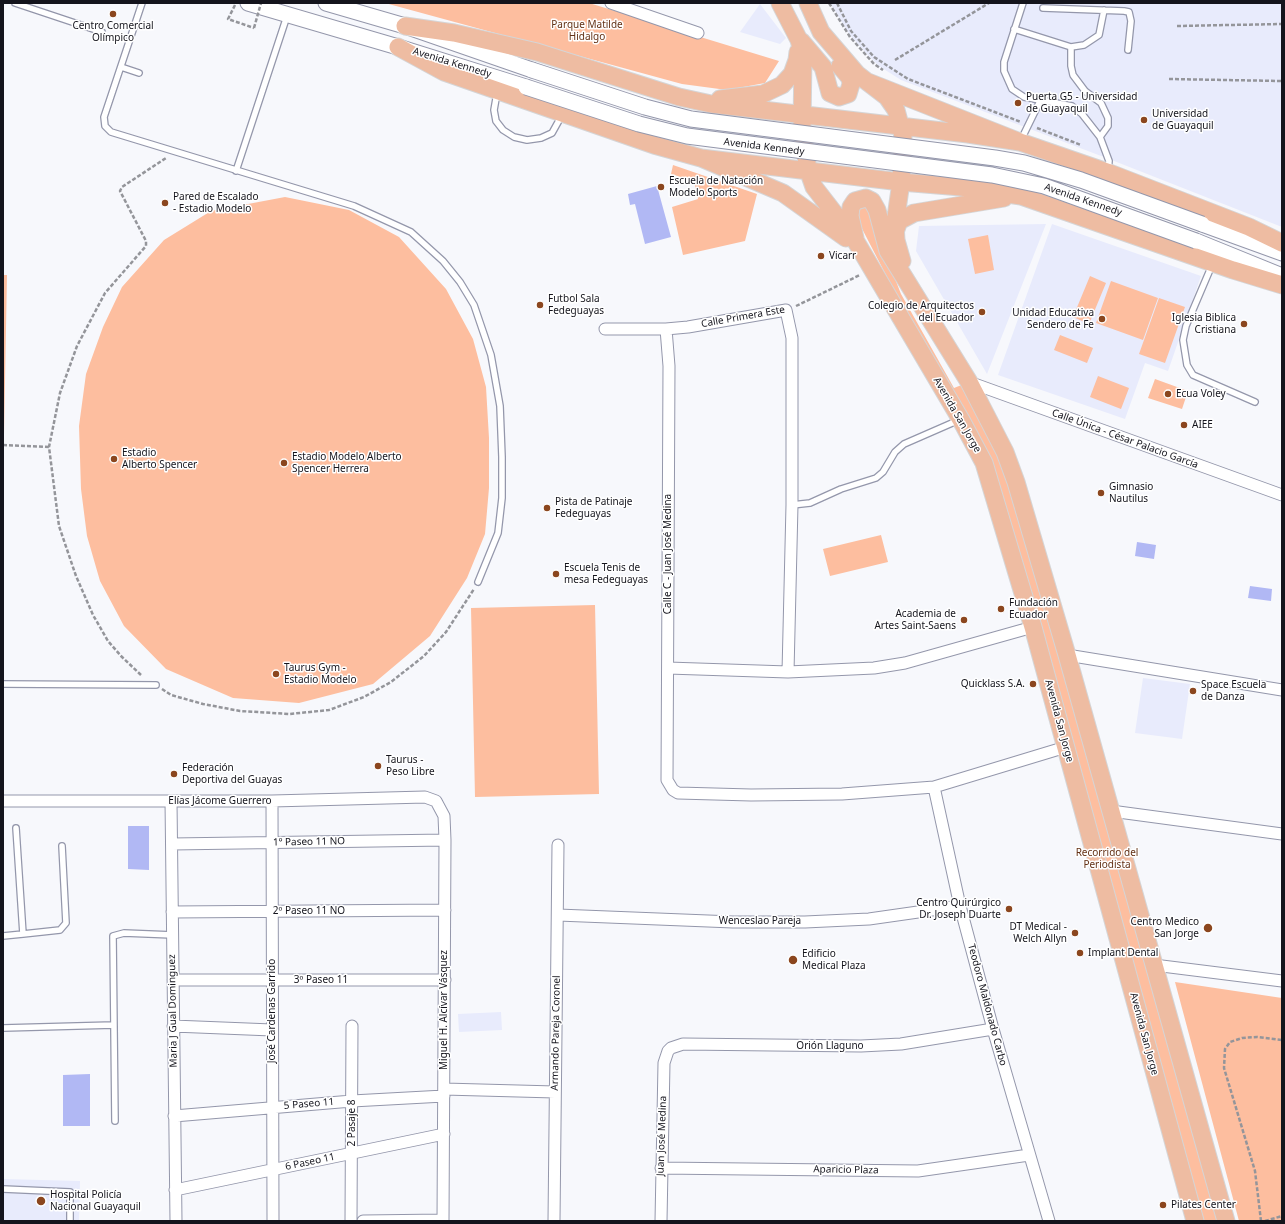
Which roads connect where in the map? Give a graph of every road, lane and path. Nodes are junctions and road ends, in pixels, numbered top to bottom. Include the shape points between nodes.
1 (15, 3) edge
2 (142, 3) edge
3 (236, 3) edge
4 (248, 3) edge
5 (261, 3) edge
6 (326, 3) edge
7 (611, 3) edge
8 (780, 3) edge
9 (808, 3) edge
10 (836, 3) edge
11 (989, 3) edge
12 (1023, 3) edge
13 (1043, 8) dead end
14 (1104, 10) junction
15 (287, 15) junction
16 (1282, 24) edge
17 (405, 26) junction
18 (1177, 26) dead end
19 (1014, 29) junction
20 (102, 32) dead end
21 (821, 32) junction
22 (698, 33) dead end
23 (797, 35) junction
24 (398, 47) junction
25 (1071, 47) junction
26 (1128, 50) dead end
27 (896, 60) dead end
28 (121, 67) junction
29 (139, 73) dead end
30 (1169, 79) dead end
31 (1282, 81) edge
32 (868, 82) junction
33 (498, 91) junction
34 (679, 97) junction
35 (1041, 99) junction
36 (739, 108) junction
37 (562, 113) junction
38 (803, 116) junction
39 (1024, 123) dead end
40 (901, 126) junction
41 (1032, 126) dead end
42 (968, 134) junction
43 (1100, 137) junction
44 (1020, 142) junction
45 (1083, 146) dead end
46 (175, 152) junction
47 (701, 158) junction
48 (731, 162) junction
49 (808, 170) junction
50 (236, 171) junction
51 (1108, 172) junction
52 (901, 182) junction
53 (961, 187) junction
54 (1041, 202) junction
55 (895, 232) junction
56 (1282, 243) edge
57 (857, 244) junction
58 (1282, 253) edge
59 (1212, 262) junction
60 (871, 269) junction
61 (1282, 276) edge
62 (908, 284) junction
63 (1282, 285) edge
64 (786, 310) junction
65 (605, 329) dead end
66 (666, 329) junction
67 (969, 382) junction
68 (1255, 402) dead end
69 (962, 420) junction
70 (3, 445) edge
71 (49, 447) junction
72 (1282, 495) edge
73 (792, 505) junction
74 (478, 582) joint
75 (1033, 627) junction
76 (1067, 655) junction
77 (668, 668) junction
78 (788, 672) junction
79 (3, 684) edge
80 (156, 685) junction
81 (1282, 690) edge
82 (1066, 747) junction
83 (934, 786) junction
84 (3, 801) edge
85 (171, 801) junction
86 (272, 801) junction
87 (436, 801) joint
88 (1111, 811) junction
89 (16, 828) dead end
90 (1282, 834) edge
91 (445, 840) junction
92 (272, 842) junction
93 (172, 844) junction
94 (558, 845) dead end
95 (62, 846) dead end
96 (960, 906) junction
97 (445, 910) junction
98 (272, 911) junction
99 (172, 912) junction
100 (558, 915) junction
101 (23, 934) junction
102 (173, 935) junction
103 (3, 936) edge
104 (1154, 965) junction
105 (173, 980) junction
106 (272, 980) junction
107 (445, 980) junction
108 (1282, 981) edge
109 (114, 1025) junction
110 (174, 1026) junction
111 (352, 1026) dead end
112 (3, 1028) edge
113 (993, 1029) junction
114 (272, 1030) junction
115 (1282, 1040) edge
116 (668, 1051) joint
117 (555, 1092) junction
118 (444, 1093) junction
119 (352, 1101) junction
120 (272, 1108) junction
121 (174, 1116) junction
122 (115, 1121) dead end
123 (444, 1134) junction
124 (351, 1153) junction
125 (1029, 1155) junction
126 (661, 1168) junction
127 (272, 1170) junction
128 (3, 1190) edge
129 (175, 1190) junction
130 (1282, 1216) edge
131 (70, 1221) edge
132 (176, 1221) edge
133 (272, 1221) edge
134 (351, 1221) edge
135 (363, 1221) edge
136 (443, 1221) edge
137 (554, 1221) edge
138 (661, 1221) edge
139 (1049, 1221) edge
140 (1195, 1221) edge
141 (1226, 1221) edge
142 (1261, 1221) edge
143 (1265, 1221) edge

1 - 20 lane
2 - 28 lane
3 - 5 path, bridge via 228,19 254,28
4 - 15 main road, Avenida Kennedy
6 - 17 main road, Avenida Kennedy
7 - 22 street
8 - 23 main road
9 - 21 main road
10 - 39 path via 851,30 874,57 908,78
11 - 27 path
12 - 19 lane
13 - 14 lane
14 - 25 lane via 1099,35 1084,45
14 - 26 lane via 1129,12 1131,21
15 - 24 main road, Avenida Kennedy
15 - 50 lane
16 - 18 path
17 - 34 main road via 454,33 538,52
17 - 58 main road, Avenida Kennedy, bridge via 645,107 691,119 994,158 1036,166
19 - 25 lane
19 - 35 lane via 1004,62 1007,79 1012,90 1024,97
21 - 23 main road via 840,66 850,78 851,90 844,96 834,96 830,93 823,67
21 - 32 main road via 857,74
23 - 34 main road via 797,60 792,74 782,85 763,94 716,100
23 - 38 main road via 804,63
24 - 33 main road via 444,72
24 - 61 main road, Avenida Kennedy, bridge via 639,124 699,138 992,175 1036,184 1196,241
25 - 43 lane via 1073,75 1085,90 1101,103 1108,118 1108,126
28 - 29 lane
28 - 46 lane via 104,117 105,126 111,132
30 - 31 path
32 - 40 main road via 892,104
32 - 44 main road
33 - 37 main road
33 - 37 lane via 494,110 496,121 503,130 514,137 527,140 552,134
34 - 36 main road
35 - 43 lane via 1072,106 1086,118
35 - 44 lane
36 - 38 main road
36 - 48 main road via 750,113 761,124 765,142 762,149 751,158
37 - 47 main road via 654,145
38 - 40 main road
38 - 49 main road
40 - 42 main road
40 - 52 main road
41 - 45 path
42 - 44 main road
42 - 53 main road via 947,139 937,147 934,154 933,163 938,175 948,183
43 - 51 lane via 1109,161
44 - 51 main road
46 - 50 lane
46 - 71 path via 122,187 120,191 146,241 146,246 105,293 77,346 60,393
47 - 48 main road
47 - 57 main road via 783,194
48 - 49 main road
49 - 52 main road
49 - 57 main road via 821,197
50 - 74 lane via 354,206 411,232 443,261 460,282 470,299 491,355 500,406 502,498 498,533
51 - 56 main road
52 - 53 main road
52 - 55 main road
53 - 54 main road
54 - 55 main road via 1001,198 914,213 899,221
54 - 59 main road
55 - 62 main road
57 - 60 main road, Avenida San Jorge
57 - 62 main road via 850,216 851,207 855,201 866,198 875,204 888,251
59 - 63 main road
59 - 68 lane via 1207,280 1186,326 1183,340 1187,366 1193,375
60 - 64 path, Calle Primera Este
60 - 69 main road, Avenida San Jorge
62 - 67 main road
64 - 66 street, Calle Primera Este
64 - 73 street via 792,338
65 - 66 street, Calle Primera Este
66 - 77 street, Calle C - Juan José Medina via 669,366
67 - 72 street, Calle Única - César Palacio García
67 - 76 main road via 996,433 1016,482
69 - 73 lane via 904,444 895,452 884,472 876,478 810,503
69 - 75 main road, Avenida San Jorge via 984,463
70 - 71 path
71 - 80 path via 59,526 93,616 108,641 121,656 138,673
73 - 78 street
74 - 80 path via 446,632 424,656 391,682 364,697 329,710 290,714 240,711 171,695
75 - 78 street via 905,663 850,670
75 - 82 main road, Avenida San Jorge
76 - 81 street
76 - 88 main road
77 - 78 street
77 - 83 street, Calle C - Juan José Medina via 667,780 678,793 751,796 842,794
79 - 80 lane
82 - 83 street
82 - 140 main road, Avenida San Jorge
83 - 96 street, Teodoro Maldonado Carbo
84 - 85 street, Elías Jácome Guerrero
85 - 86 street, Elías Jácome Guerrero
85 - 93 street, Maria J Gual Dominguez
86 - 87 street, Elías Jácome Guerrero via 425,797
86 - 92 street, José Cardenas Garrido
87 - 91 street, Miguel H. Alcívar Vásquez via 444,816
88 - 90 street
88 - 104 main road
89 - 101 lane
91 - 92 street, 1º Paseo 11 NO
91 - 97 street, Miguel H. Alcívar Vásquez
92 - 93 street, 1º Paseo 11 NO
92 - 98 street, José Cardenas Garrido
93 - 99 street, Maria J Gual Dominguez
94 - 100 street, Armando Pareja Coronel
95 - 101 lane via 66,922 60,930
96 - 100 street, Wenceslao Pareja via 869,919 805,922 733,922
96 - 113 street, Teodoro Maldonado Carbo
97 - 98 street, 2º Paseo 11 NO
97 - 107 street, Miguel H. Alcívar Vásquez
98 - 99 street, 2º Paseo 11 NO
98 - 106 street, José Cardenas Garrido
99 - 102 street, Maria J Gual Dominguez
100 - 117 street, Armando Pareja Coronel
101 - 103 lane
102 - 105 street, Maria J Gual Dominguez
102 - 109 lane via 124,933 113,936
104 - 108 street
104 - 141 main road
105 - 106 street, 3º Paseo 11
105 - 110 street, Maria J Gual Dominguez
106 - 107 street, 3º Paseo 11
106 - 114 street, José Cardenas Garrido
107 - 118 street, Miguel H. Alcívar Vásquez
109 - 112 lane
109 - 122 lane
110 - 114 street
110 - 121 street, Maria J Gual Dominguez
111 - 119 street, 2 Pasaje 8
113 - 116 street, Orión Llaguno via 901,1044 683,1044
113 - 125 street, Teodoro Maldonado Carbo
114 - 120 street, José Cardenas Garrido
115 - 142 path via 1242,1038 1230,1042 1224,1048 1224,1068 1255,1171
116 - 126 street, Juan José Medina via 664,1063
117 - 118 street, 5 Paseo 11
117 - 137 street, Armando Pareja Coronel
118 - 119 street, 5 Paseo 11
118 - 123 street, Miguel H. Alcívar Vásquez
119 - 120 street, 5 Paseo 11
119 - 124 street, 2 Pasaje 8
120 - 121 street, 5 Paseo 11
120 - 127 street, José Cardenas Garrido
121 - 129 street, Maria J Gual Dominguez
123 - 124 street, 6 Paseo 11
123 - 136 street, Miguel H. Alcívar Vásquez
124 - 127 street, 6 Paseo 11
124 - 134 street, 2 Pasaje 8
125 - 126 street, Aparicio Plaza via 918,1171
125 - 139 street, Teodoro Maldonado Carbo
126 - 138 street, Juan José Medina
127 - 129 street, 6 Paseo 11
127 - 133 street, José Cardenas Garrido
128 - 131 lane via 70,1192
129 - 132 street, Maria J Gual Dominguez
130 - 143 path
135 - 136 street

